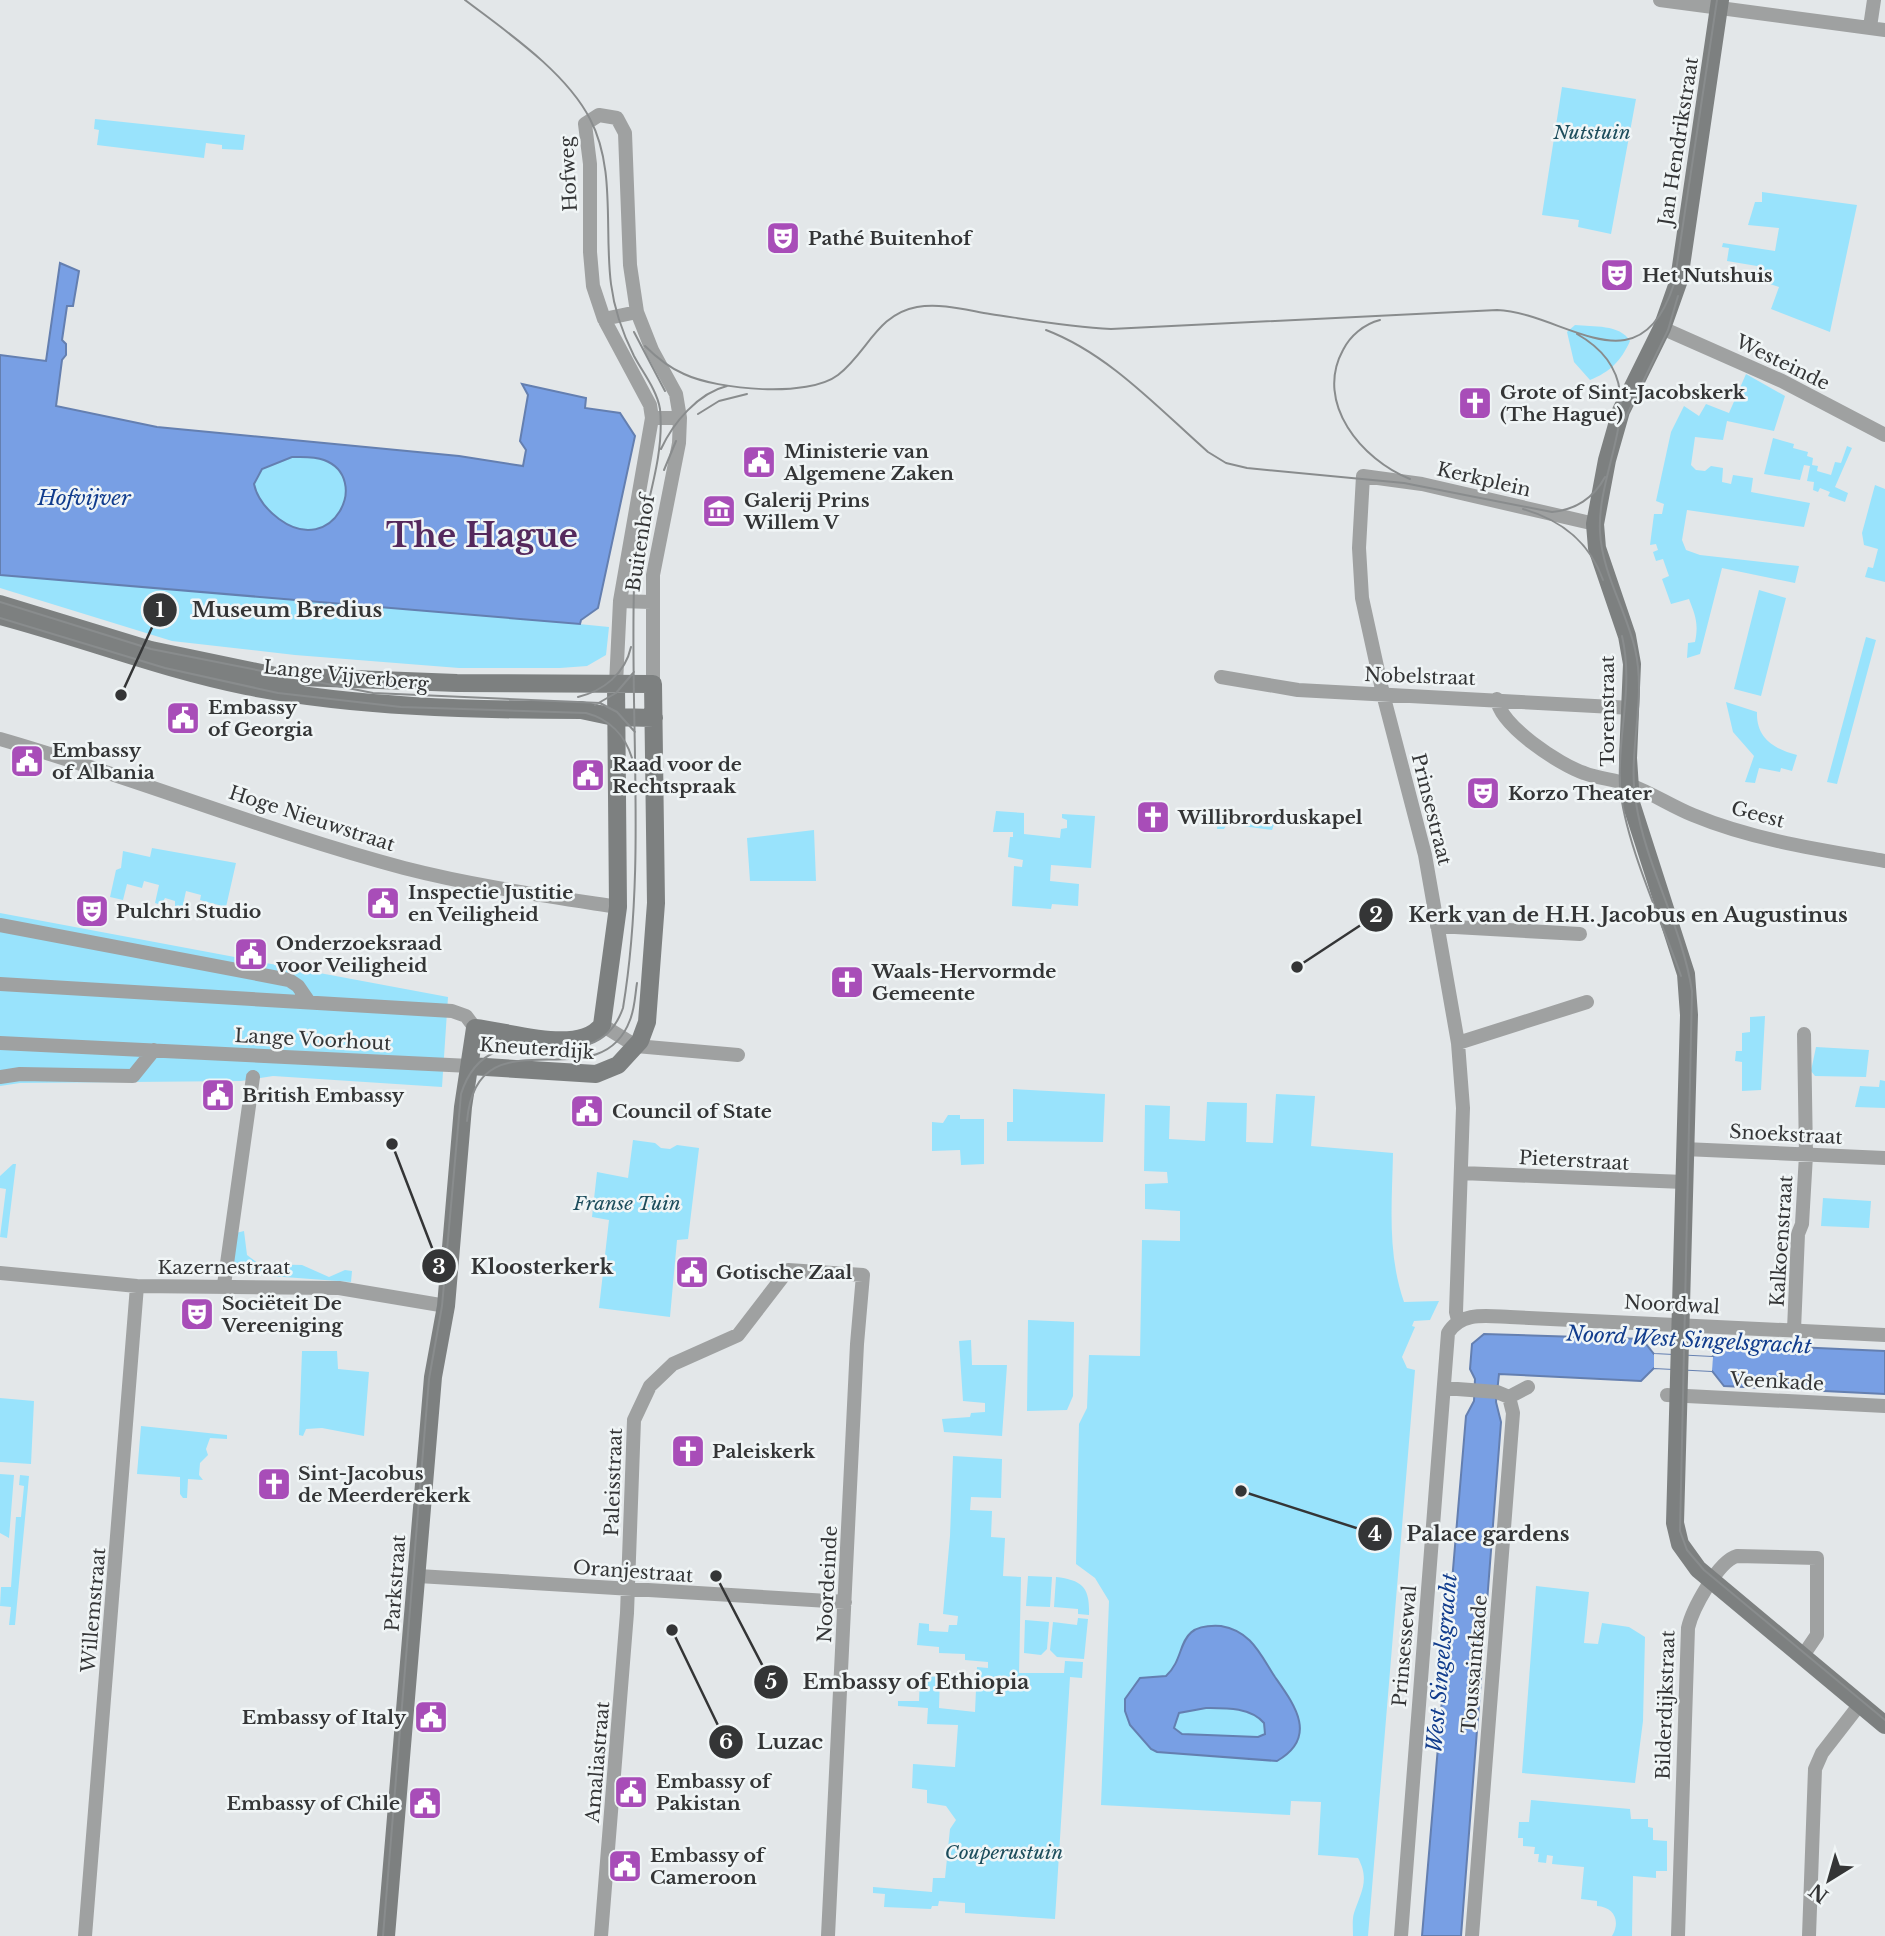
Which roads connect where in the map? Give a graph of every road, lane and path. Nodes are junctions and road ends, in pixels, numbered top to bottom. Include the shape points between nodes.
1 (1660, 0) edge
2 (1874, 0) edge
3 (1720, 3) edge
4 (1878, 29) edge
5 (637, 312) junction
6 (604, 319) junction
7 (1662, 328) junction
8 (652, 418) junction
9 (680, 418) junction
10 (1885, 435) edge
11 (1363, 477) joint
12 (1595, 524) junction
13 (620, 601) junction
14 (651, 602) junction
15 (0, 604) edge
16 (0, 616) edge
17 (1221, 677) dead end
18 (616, 684) junction
19 (653, 684) junction
20 (1382, 694) junction
21 (1497, 699) junction
22 (1632, 708) junction
23 (617, 717) junction
24 (654, 718) junction
25 (0, 740) edge
26 (1628, 784) junction
27 (1885, 861) edge
28 (618, 907) junction
29 (0, 925) edge
30 (1437, 926) junction
31 (1580, 934) dead end
32 (0, 984) edge
33 (309, 1002) junction
34 (1587, 1002) dead end
35 (602, 1025) junction
36 (475, 1028) junction
37 (1804, 1034) dead end
38 (0, 1043) edge
39 (1458, 1043) junction
40 (636, 1046) junction
41 (154, 1050) junction
42 (738, 1055) dead end
43 (470, 1066) junction
44 (0, 1077) edge
45 (253, 1077) dead end
46 (1684, 1149) junction
47 (1806, 1155) junction
48 (1885, 1158) edge
49 (1461, 1173) junction
50 (1676, 1183) junction
51 (0, 1273) edge
52 (863, 1275) joint
53 (224, 1285) junction
54 (137, 1286) junction
55 (446, 1306) junction
56 (1458, 1320) junction
57 (1681, 1323) junction
58 (1794, 1330) junction
59 (1885, 1335) edge
60 (1528, 1387) dead end
61 (1444, 1388) junction
62 (1503, 1394) junction
63 (1673, 1396) junction
64 (1885, 1406) edge
65 (418, 1576) junction
66 (1712, 1581) junction
67 (628, 1591) junction
68 (845, 1602) junction
69 (1802, 1657) junction
70 (1860, 1704) junction
71 (1885, 1725) edge
72 (85, 1936) edge
73 (386, 1936) edge
74 (601, 1936) edge
75 (828, 1936) edge
76 (1401, 1936) edge
77 (1472, 1936) edge
78 (1678, 1936) edge
79 (1809, 1936) edge

1 - 3 street
2 - 4 street
3 - 4 street
3 - 7 street, Jan Hendrikstraat via 1677,288 1670,318
5 - 6 street
5 - 6 street, Hofweg via 629,265 625,133 617,118 599,115 585,124 593,286
5 - 9 street, Buitenhof via 676,394
6 - 8 street, Hofweg via 650,405
7 - 10 street, Westeinde
7 - 12 street, Torenstraat via 1617,423
8 - 9 street
8 - 13 street, Buitenhof
9 - 14 street, Buitenhof
11 - 12 street, Kerkplein via 1422,484
11 - 20 street, Prinsestraat via 1362,598
12 - 22 street, Torenstraat via 1597,548 1630,651
13 - 14 street
13 - 18 street, Buitenhof
14 - 19 street, Buitenhof
15 - 18 street, Lange Vijverberg via 151,650 276,676
16 - 23 street, Lange Vijverberg via 178,670 292,694 581,710
17 - 20 street, Nobelstraat via 1298,690
18 - 19 street, Lange Vijverberg
18 - 23 street, Buitenhof
19 - 24 street, Buitenhof
20 - 21 street, Nobelstraat
20 - 30 street, Prinsestraat via 1425,855
21 - 22 street
21 - 26 street, Nobelstraat via 1502,712 1547,754 1585,774
22 - 26 street, Torenstraat
23 - 24 street, Lange Vijverberg
23 - 28 street, Kneuterdijk
24 - 40 street, Kneuterdijk via 656,903 647,1022
25 - 28 street, Hoge Nieuwstraat via 401,867 465,883
26 - 27 street, Geest via 1693,815 1804,847
26 - 46 street, Torenstraat via 1686,974
28 - 35 street, Kneuterdijk
29 - 33 street, Lange Voorhout via 289,980
30 - 31 street
30 - 39 street, Prinsestraat
32 - 33 street, Lange Voorhout
33 - 36 street, Lange Voorhout via 452,1010 466,1016
34 - 39 street
35 - 36 street, Kneuterdijk via 591,1036 572,1042
35 - 40 street, Kneuterdijk
36 - 43 street, Kneuterdijk
37 - 47 street, Kalkoenstraat
38 - 41 street, Lange Voorhout
39 - 49 street, Prinsestraat
40 - 42 street
40 - 43 street, Kneuterdijk via 618,1065 596,1074
41 - 43 street, Lange Voorhout
41 - 44 street via 133,1076
43 - 55 street, Parkstraat
45 - 53 street
46 - 47 street, Snoekstraat
46 - 50 street, Torenstraat
47 - 48 street, Snoekstraat
47 - 58 street, Kalkoenstraat
49 - 50 street, Pieterstraat
49 - 56 street, Prinsestraat
50 - 57 street, Torenstraat
51 - 54 street, Kazernestraat
52 - 67 street, Paleisstraat via 788,1270 738,1335 673,1364 650,1386 634,1420
52 - 68 street, Noordeinde
53 - 54 street, Kazernestraat
53 - 55 street, Kazernestraat via 339,1288
54 - 72 street, Willemstraat
55 - 65 street, Parkstraat via 433,1377
56 - 57 street, Noordwal via 1478,1316
56 - 61 street, Prinsessewal via 1448,1333
57 - 58 street, Noordwal
57 - 63 street, Torenstraat
58 - 59 street, Noordwal
60 - 62 street
61 - 62 street
61 - 76 street, Prinsessewal
62 - 77 street, Toussaintkade via 1513,1413
63 - 64 street, Veenkade
63 - 66 street via 1676,1535 1688,1559
65 - 67 street, Oranjestraat
65 - 73 street, Parkstraat
66 - 69 street
66 - 69 street, Bilderdijkstraat via 1732,1557 1817,1558 1817,1635
66 - 78 street, Bilderdijkstraat via 1688,1628
67 - 68 street, Oranjestraat
67 - 74 street, Amaliastraat
68 - 75 street, Noordeinde
69 - 70 street
70 - 71 street
70 - 79 street via 1815,1769

